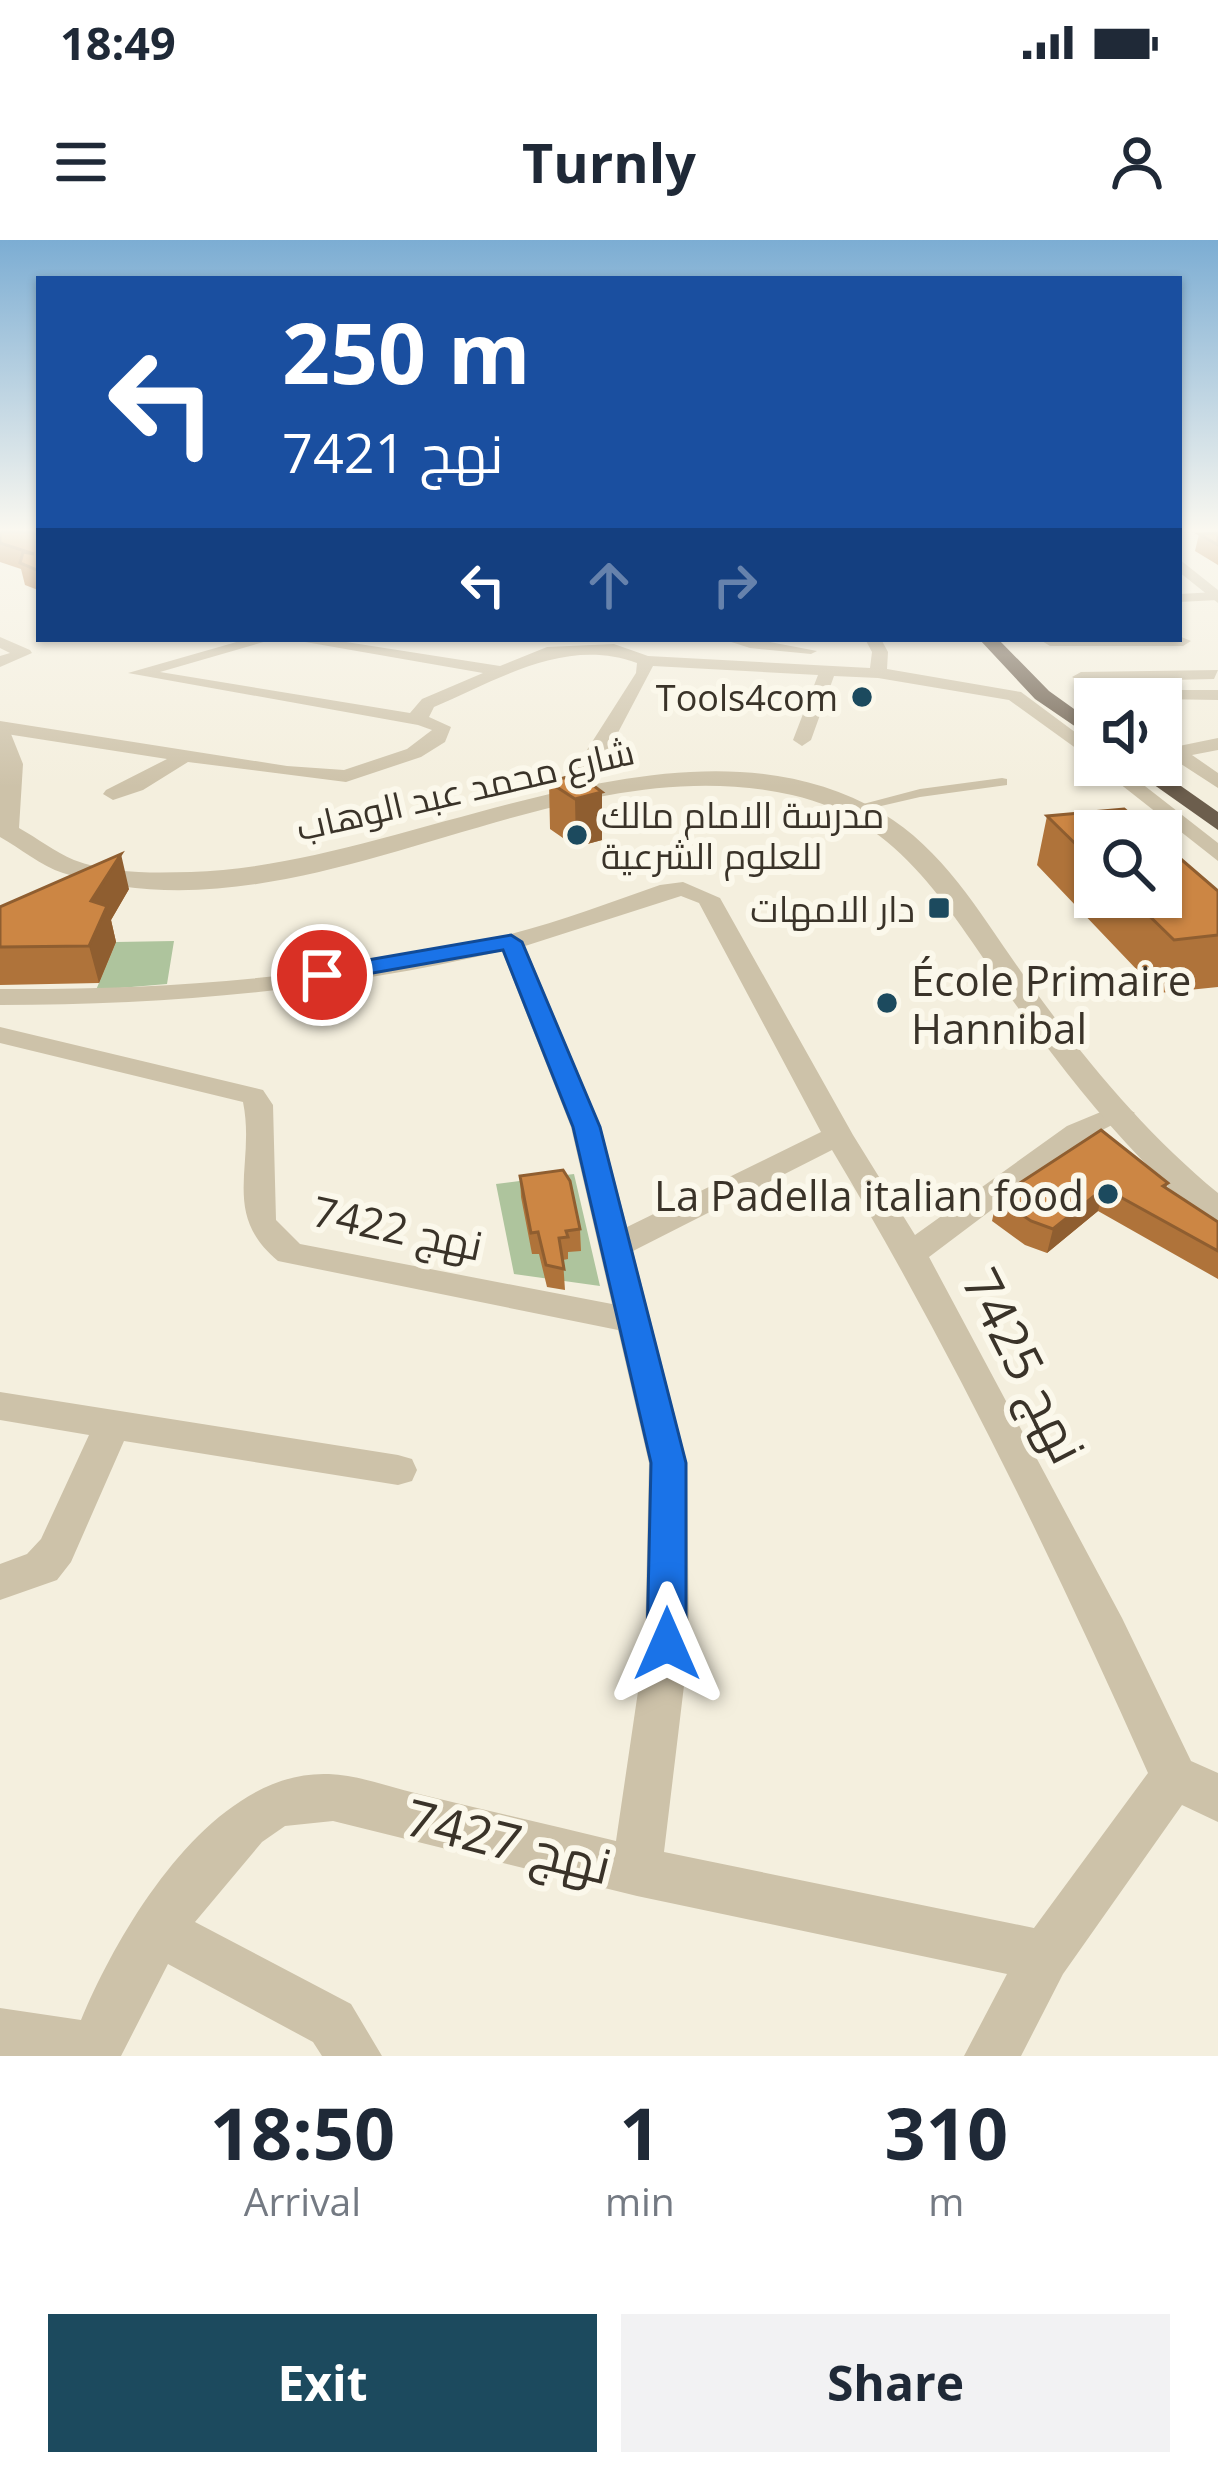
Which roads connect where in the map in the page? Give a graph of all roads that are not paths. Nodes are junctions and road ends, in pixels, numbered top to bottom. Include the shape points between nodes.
1 (1182, 640) edge
2 (0, 642) edge
3 (255, 642) edge
4 (315, 642) edge
5 (752, 642) edge
6 (875, 642) edge
7 (991, 642) edge
8 (1014, 642) edge
9 (1051, 642) edge
10 (1109, 642) edge
11 (613, 643) edge
12 (811, 651) dead end
13 (646, 661) junction
14 (0, 662) edge
15 (735, 665) junction
16 (1213, 669) edge
17 (828, 670) junction
18 (501, 671) junction
19 (878, 673) junction
20 (1135, 675) junction
21 (1081, 677) joint
22 (1074, 688) edge
23 (1218, 695) edge
24 (1182, 698) edge
25 (1218, 713) edge
26 (1182, 715) edge
27 (1074, 719) edge
28 (421, 720) junction
29 (0, 728) edge
30 (802, 740) dead end
31 (1074, 741) edge
32 (1218, 744) edge
33 (1182, 750) edge
34 (184, 756) junction
35 (1182, 761) edge
36 (592, 763) junction
37 (1182, 768) edge
38 (1002, 782) dead end
39 (1218, 782) edge
40 (628, 784) junction
41 (1132, 786) edge
42 (1167, 786) edge
43 (113, 794) dead end
44 (567, 797) junction
45 (1218, 804) edge
46 (856, 808) junction
47 (1218, 823) edge
48 (4, 832) edge
49 (1218, 854) edge
50 (118, 879) junction
51 (79, 898) edge
52 (511, 942) junction
53 (0, 998) edge
54 (35, 998) junction
55 (0, 1024) edge
56 (0, 1035) edge
57 (1120, 1114) junction
58 (838, 1136) junction
59 (1218, 1211) edge
60 (614, 1247) junction
61 (911, 1254) junction
62 (630, 1320) junction
63 (0, 1406) edge
64 (112, 1425) junction
65 (398, 1470) dead end
66 (0, 1582) edge
67 (1174, 1777) junction
68 (1218, 1798) edge
69 (637, 1871) junction
70 (158, 1931) junction
71 (1045, 1956) junction
72 (0, 2035) edge
73 (94, 2052) edge
74 (354, 2056) edge
75 (992, 2056) edge

1 - 16 street
2 - 14 street via 24,653
3 - 28 street via 136,673
4 - 18 street
5 - 12 street
5 - 15 street
6 - 19 street
7 - 27 highway
8 - 22 highway
9 - 21 street
10 - 20 street
11 - 13 street
11 - 18 street via 548,652
13 - 15 street
13 - 36 street
15 - 17 street
16 - 20 street
17 - 19 street
17 - 30 street
18 - 28 street via 428,704
19 - 31 street via 1006,692
20 - 21 street
23 - 24 street
25 - 26 street
28 - 34 street via 442,728 438,738 346,776
29 - 34 street
29 - 48 street via 15,760
32 - 33 street
34 - 43 street
35 - 39 street
36 - 40 street
36 - 44 street
37 - 45 highway
38 - 46 street
40 - 44 street, شارع محمد عبد الوهاب
40 - 46 street, شارع محمد عبد الوهاب via 762,782
41 - 49 street
42 - 47 highway
44 - 50 street, شارع محمد عبد الوهاب via 267,872
46 - 57 street, شارع محمد عبد الوهاب via 904,837 936,873
48 - 50 street, شارع محمد عبد الوهاب via 45,860
50 - 51 street
52 - 54 street via 204,989
52 - 58 street, نهج 7425 via 668,890 708,898
52 - 60 street via 586,1127
53 - 54 street
54 - 55 street
56 - 62 street, نهج 7422 via 253,1096 260,1220 290,1253
57 - 59 street, شارع محمد عبد الوهاب
57 - 61 street via 1077,1132
58 - 60 street
58 - 61 street, نهج 7425
60 - 62 street
61 - 67 street, نهج 7425
62 - 69 street via 668,1463 667,1644
63 - 64 street
64 - 65 street
64 - 66 street via 56,1550 42,1567
67 - 68 street
67 - 71 street
69 - 70 street, نهج 7427 via 333,1797 300,1798 267,1809 223,1844
69 - 71 street, نهج 7427
70 - 73 street, نهج 7427
70 - 74 street via 332,2023
71 - 75 street
72 - 73 street, نهج 7427

